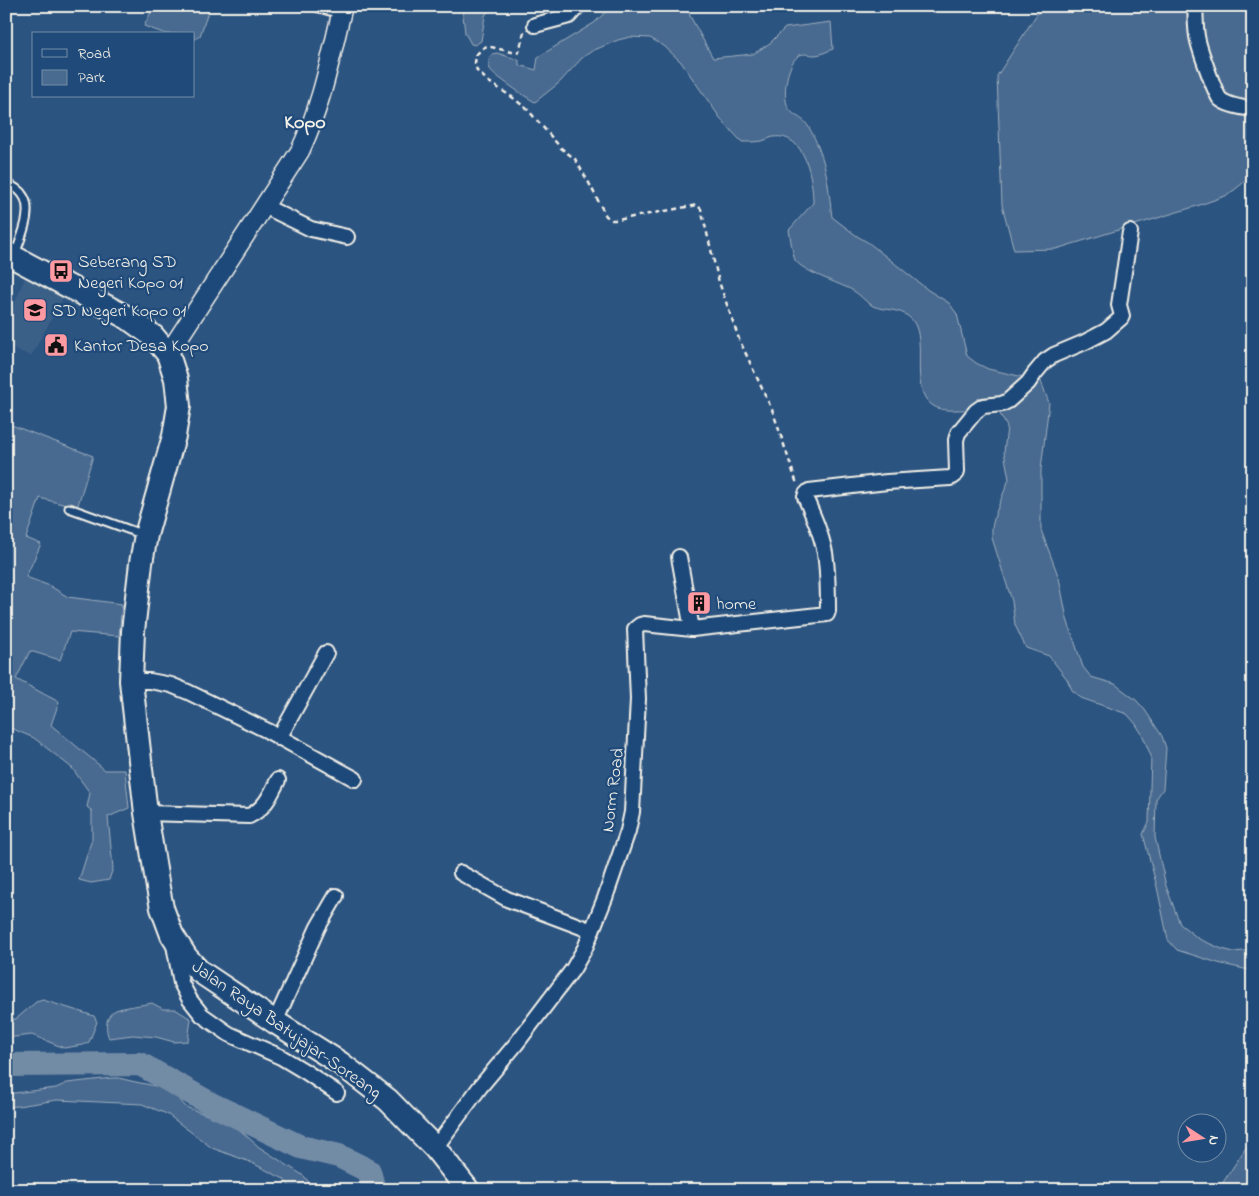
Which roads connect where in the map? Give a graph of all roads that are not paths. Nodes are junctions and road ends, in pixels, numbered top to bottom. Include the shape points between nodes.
1 (312, 6) edge
2 (578, 6) edge
3 (1195, 6) edge
4 (342, 10) edge
5 (535, 25) road end
6 (1253, 109) edge
7 (6, 182) edge
8 (264, 206) junction
9 (1130, 232) dead end
10 (346, 237) dead end
11 (10, 255) edge
12 (168, 354) junction
13 (69, 508) dead end
14 (146, 535) junction
15 (679, 557) dead end
16 (692, 629) junction
17 (326, 653) dead end
18 (131, 681) junction
19 (279, 738) junction
20 (355, 779) dead end
21 (278, 780) dead end
22 (146, 813) junction
23 (461, 873) dead end
24 (336, 896) dead end
25 (592, 930) junction
26 (172, 935) junction
27 (275, 1022) junction
28 (337, 1094) dead end
29 (434, 1148) junction
30 (468, 1190) edge

1 - 4 lane
2 - 5 street via 569,16
3 - 6 street via 1197,40 1220,99
4 - 8 street via 318,106 307,136
7 - 11 lane via 22,193 27,202 27,217
8 - 10 street via 311,229
8 - 12 street
9 - 16 street, Norm Road via 1119,305 1120,320 1106,331 1045,361 1008,401 983,406 976,411 958,433 954,477 809,491 805,495 825,553 828,611 824,615
11 - 12 highway, Jalan Raya Batujajar-Soreang via 128,318 153,336
12 - 14 highway, Jalan Raya Batujajar-Soreang via 176,379 179,406 174,436
13 - 14 lane
14 - 18 highway, Jalan Raya Batujajar-Soreang via 133,630
15 - 16 street
16 - 25 street, Norm Road via 644,624 635,629 638,699 632,812
17 - 19 street
18 - 19 street via 171,685 230,711
18 - 22 highway, Jalan Raya Batujajar-Soreang
19 - 20 street
21 - 22 street via 263,807 250,816
22 - 26 highway, Jalan Raya Batujajar-Soreang via 162,908
23 - 25 street via 507,898
24 - 27 street via 318,926
25 - 29 street, Norm Road via 569,974
26 - 27 highway, Jalan Raya Batujajar-Soreang via 200,971
26 - 28 street via 181,983 202,1015 229,1034 281,1057
27 - 29 highway, Jalan Raya Batujajar-Soreang via 340,1063 382,1095
29 - 30 highway, Jalan Raya Batujajar-Soreang

